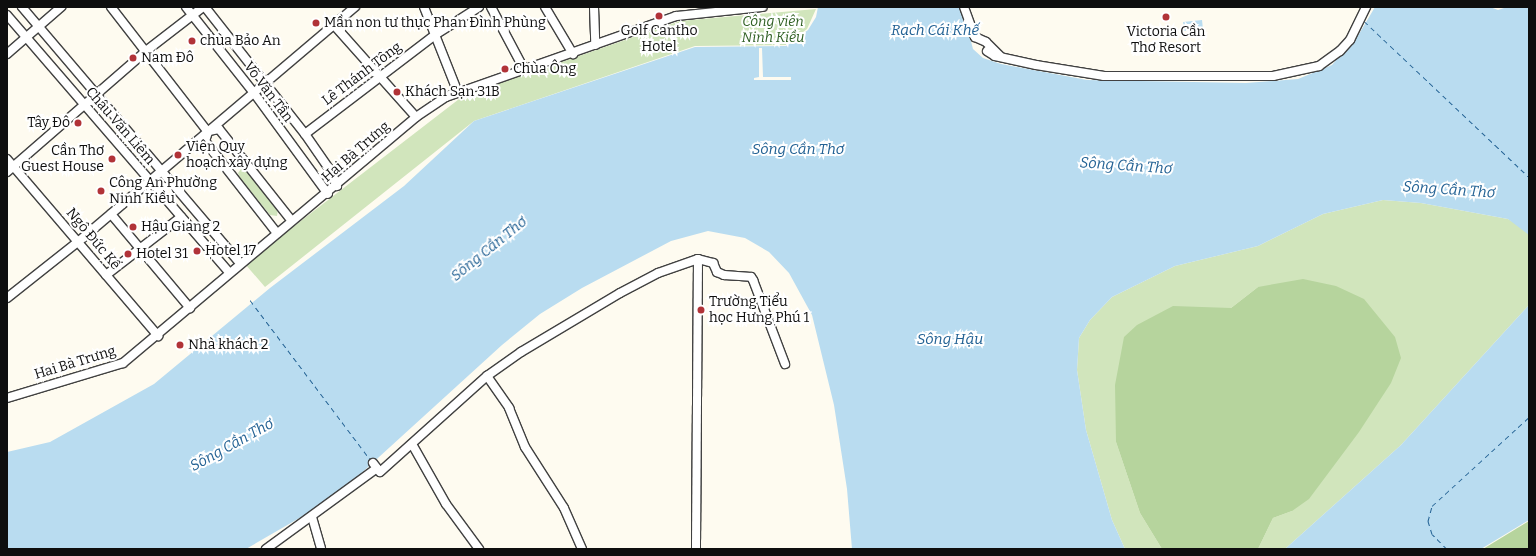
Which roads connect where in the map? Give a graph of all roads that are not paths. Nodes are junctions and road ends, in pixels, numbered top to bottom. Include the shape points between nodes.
1 (22, 7) edge
2 (61, 7) edge
3 (111, 7) edge
4 (186, 7) edge
5 (204, 7) edge
6 (355, 7) edge
7 (424, 7) edge
8 (479, 7) edge
9 (491, 7) edge
10 (546, 7) edge
11 (594, 7) edge
12 (763, 7) edge
13 (964, 7) edge
14 (1366, 7) edge
15 (7, 15) edge
16 (193, 15) junction
17 (334, 24) junction
18 (38, 26) junction
19 (436, 35) junction
20 (26, 37) junction
21 (594, 45) junction
22 (146, 51) junction
23 (987, 51) dead end
24 (7, 54) edge
25 (573, 54) junction
26 (1001, 58) junction
27 (524, 68) junction
28 (380, 77) junction
29 (265, 84) junction
30 (254, 93) junction
31 (458, 93) junction
32 (97, 95) junction
33 (85, 105) junction
34 (416, 117) junction
35 (208, 132) junction
36 (305, 134) junction
37 (7, 159) edge
38 (10, 169) edge
39 (162, 171) junction
40 (150, 181) junction
41 (337, 186) junction
42 (328, 194) junction
43 (111, 214) junction
44 (181, 217) junction
45 (292, 221) junction
46 (277, 233) junction
47 (79, 241) junction
48 (139, 249) junction
49 (698, 258) junction
50 (240, 263) junction
51 (229, 272) junction
52 (106, 275) junction
53 (7, 298) edge
54 (190, 308) junction
55 (158, 336) junction
56 (785, 364) dead end
57 (487, 376) junction
58 (7, 398) edge
59 (412, 444) junction
60 (312, 517) junction
61 (266, 549) edge
62 (321, 549) edge
63 (479, 549) edge
64 (582, 549) edge
65 (696, 549) edge

1 - 18 street
2 - 18 street
3 - 22 street
4 - 16 street, Võ Văn Tần
5 - 16 street
5 - 29 street
6 - 17 street
7 - 19 street
8 - 19 street, Lê Thánh Tông
9 - 27 street
10 - 25 street
11 - 21 street
12 - 21 street, Hai Bà Trưng via 676,16
13 - 26 street via 975,37 986,42
14 - 26 street via 1350,40 1340,51 1319,66 1273,76 1104,76
15 - 20 street, Châu Văn Liêm
16 - 22 street
16 - 30 street, Võ Văn Tần
17 - 28 street
17 - 29 street
18 - 20 street
18 - 32 street
19 - 28 street, Lê Thánh Tông
19 - 31 street
20 - 24 street
20 - 33 street, Châu Văn Liêm
21 - 25 street, Hai Bà Trưng
22 - 32 street
22 - 35 street
23 - 26 street
25 - 27 street, Hai Bà Trưng
27 - 31 street, Hai Bà Trưng
28 - 34 street
28 - 36 street, Lê Thánh Tông
29 - 30 street
29 - 36 street
30 - 35 street
30 - 42 street, Võ Văn Tần
31 - 34 street, Hai Bà Trưng via 446,97
32 - 33 street
32 - 39 street
33 - 38 street
33 - 40 street, Châu Văn Liêm
34 - 41 street, Hai Bà Trưng
35 - 39 street
35 - 45 street via 219,129
35 - 46 street via 205,141
36 - 41 street via 332,173
37 - 38 street, Ngô Đức Kế
38 - 47 street, Ngô Đức Kế
39 - 40 street
39 - 50 street
40 - 43 street
40 - 44 street, Châu Văn Liêm
41 - 42 street, Hai Bà Trưng
42 - 45 street, Hai Bà Trưng
43 - 47 street
43 - 48 street
44 - 48 street
44 - 51 street, Châu Văn Liêm
45 - 46 street, Hai Bà Trưng
46 - 50 street, Hai Bà Trưng
47 - 52 street, Ngô Đức Kế
47 - 53 street
48 - 52 street
48 - 54 street
49 - 56 street via 713,263 717,272 751,277
49 - 57 street via 663,271 620,293 521,352
49 - 65 street
50 - 51 street, Hai Bà Trưng
51 - 54 street, Hai Bà Trưng
52 - 55 street, Ngô Đức Kế
54 - 55 street, Hai Bà Trưng
55 - 58 street, Hai Bà Trưng via 123,363
57 - 59 street
57 - 64 street via 509,408 525,447 564,508
59 - 60 street via 380,472 375,465
59 - 63 street via 446,504
60 - 61 street
60 - 62 street

